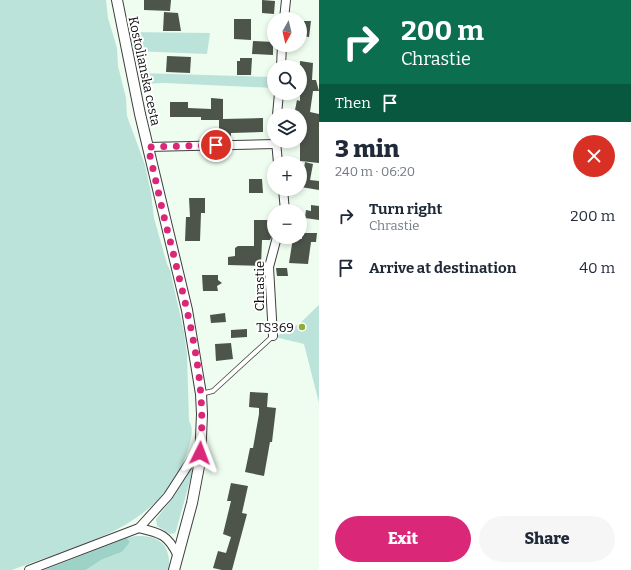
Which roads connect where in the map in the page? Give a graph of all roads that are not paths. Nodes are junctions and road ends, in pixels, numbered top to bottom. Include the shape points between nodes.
1 (117, 0) edge
2 (286, 0) edge
3 (285, 12) edge
4 (267, 142) edge
5 (148, 147) junction
6 (275, 244) edge
7 (273, 336) joint
8 (201, 394) junction
9 (201, 444) junction
10 (139, 528) junction
11 (178, 556) junction
12 (29, 570) edge
13 (174, 570) edge

1 - 5 street, Kostolianska cesta
2 - 3 street
4 - 5 street
5 - 8 street, Kostolianska cesta via 187,310
6 - 7 street, Chrastie via 269,267
7 - 8 lane via 212,391
8 - 9 street, Kostolianska cesta
9 - 10 street via 168,496
9 - 11 street, Kostolianska cesta via 192,503
10 - 11 street via 166,537 172,542
10 - 12 street
11 - 13 street, Kostolianska cesta

